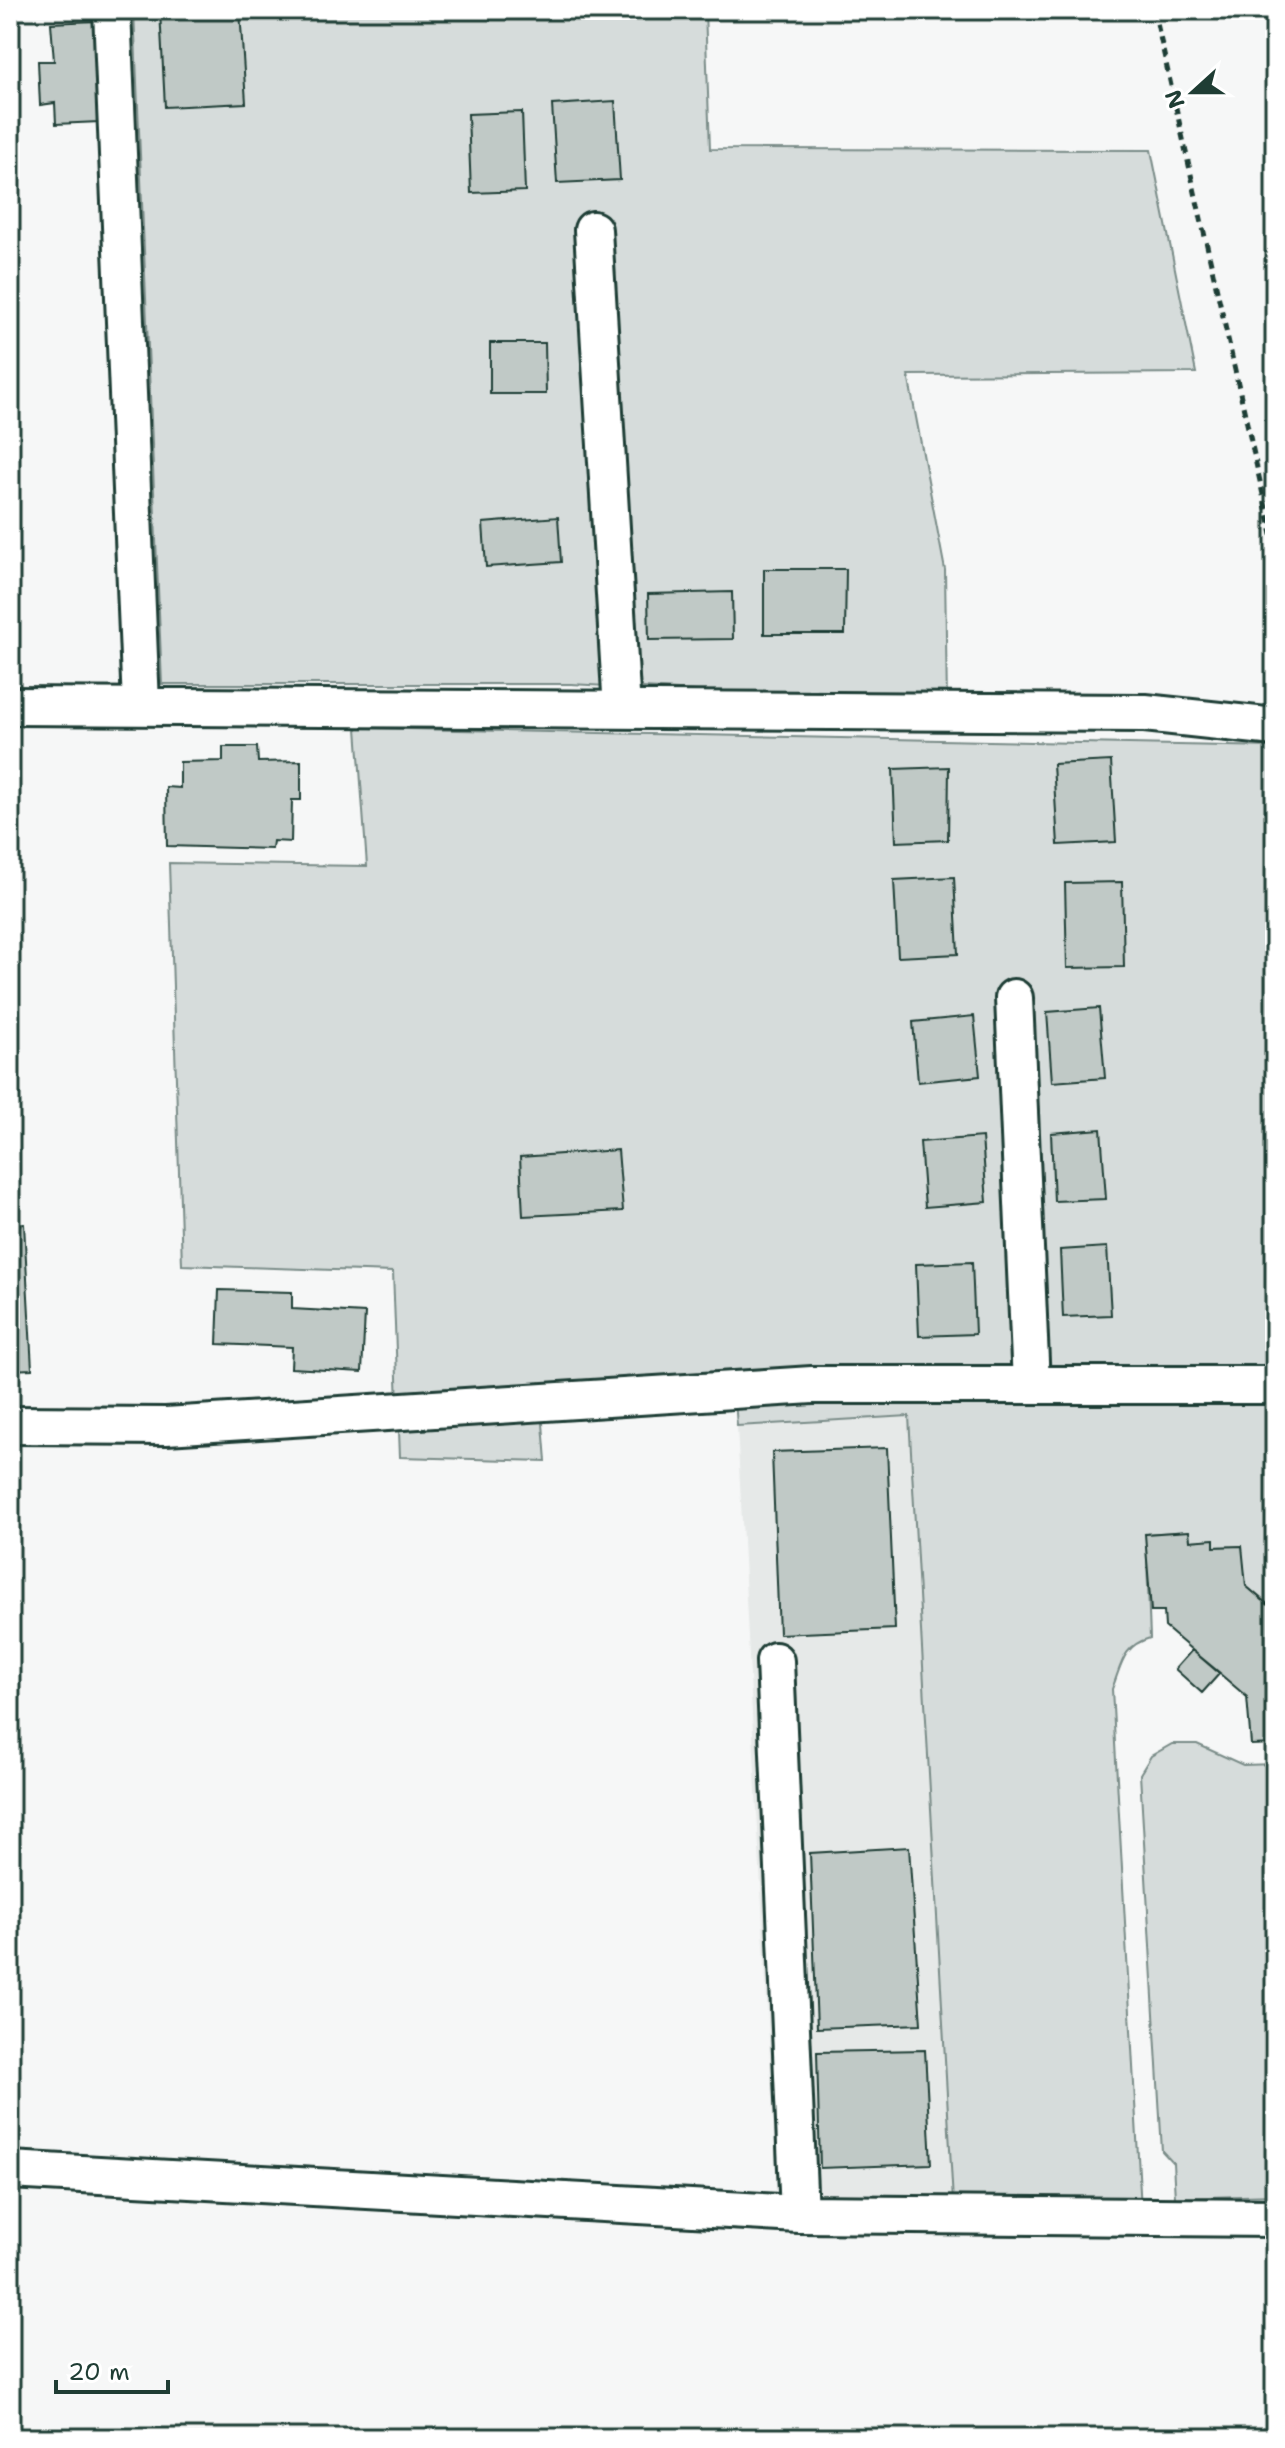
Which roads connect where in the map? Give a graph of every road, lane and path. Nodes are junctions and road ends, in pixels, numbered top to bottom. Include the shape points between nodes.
1 (112, 10) edge
2 (1154, 10) edge
3 (593, 230) dead end
4 (1275, 548) edge
5 (141, 705) junction
6 (10, 706) edge
7 (622, 710) junction
8 (1275, 727) edge
9 (1014, 998) dead end
10 (1031, 1384) junction
11 (1275, 1385) edge
12 (10, 1425) edge
13 (775, 1661) dead end
14 (10, 2170) edge
15 (799, 2214) junction
16 (1275, 2218) edge

1 - 5 street
2 - 4 path
3 - 7 street
5 - 6 street
5 - 7 street
7 - 8 street via 1145,713
9 - 10 street
10 - 11 street
10 - 12 street via 812,1385 166,1426
13 - 15 street
14 - 15 street
15 - 16 street

